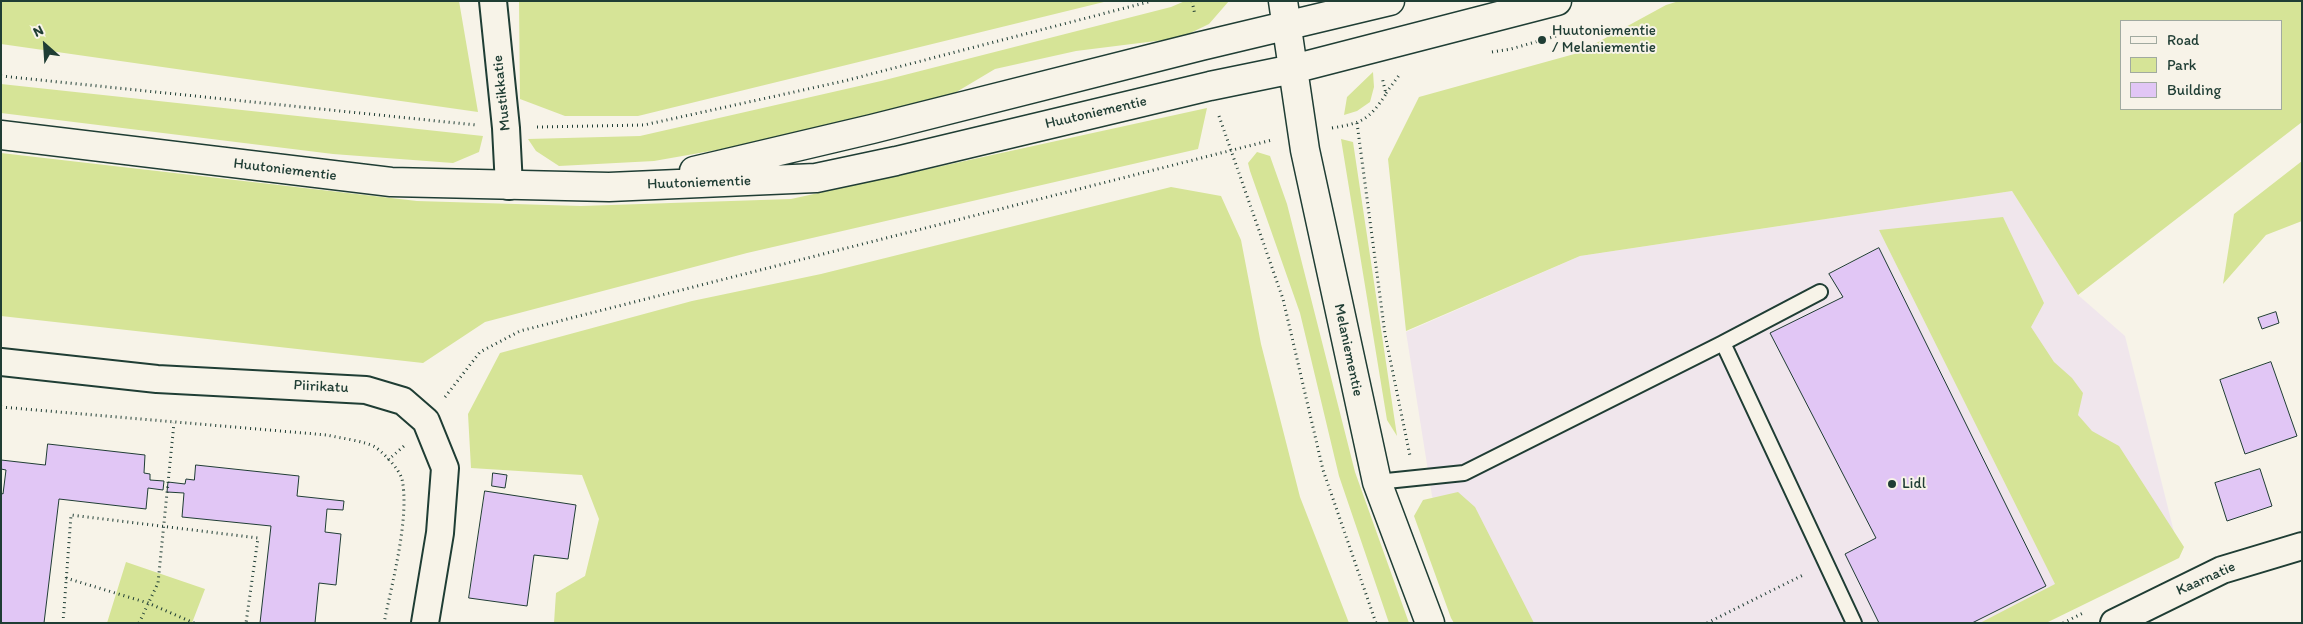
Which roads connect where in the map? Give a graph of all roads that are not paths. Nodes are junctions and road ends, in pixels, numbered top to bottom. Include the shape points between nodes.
1 (493, 1) edge
2 (1390, 1) edge
3 (1557, 1) edge
4 (1285, 13) edge
5 (1293, 69) junction
6 (1, 135) edge
7 (509, 186) junction
8 (629, 186) junction
9 (1820, 292) dead end
10 (1723, 343) junction
11 (1, 362) edge
12 (1377, 482) junction
13 (2302, 546) edge
14 (425, 623) edge
15 (1430, 623) edge
16 (1854, 623) edge
17 (2114, 623) edge

1 - 7 street, Mustikkatie
2 - 4 main road, Huutoniementie
3 - 5 main road, Huutoniementie
4 - 5 main road, Melaniementie
4 - 8 main road, Huutoniementie via 1201,46
5 - 8 main road, Huutoniementie via 816,178
5 - 12 main road, Melaniementie via 1302,134
6 - 7 main road, Huutoniementie via 391,182
7 - 8 main road, Huutoniementie
9 - 10 lane
10 - 12 lane via 1464,473
10 - 16 lane
11 - 14 street, Piirikatu via 157,380 366,390 403,401 426,421 445,468 440,533
12 - 15 main road, Melaniementie
13 - 17 street, Kaarnatie via 2222,570

